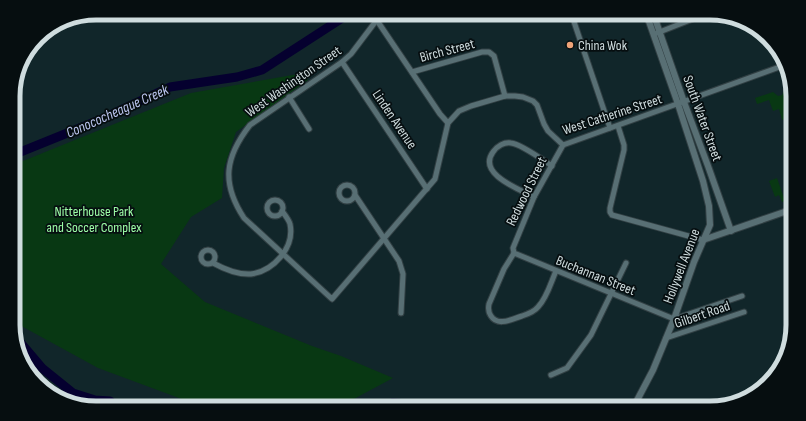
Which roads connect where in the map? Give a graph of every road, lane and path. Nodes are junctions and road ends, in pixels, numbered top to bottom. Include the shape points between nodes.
1 (375, 20) edge
2 (377, 20) edge
3 (573, 20) edge
4 (648, 20) edge
5 (656, 20) edge
6 (690, 20) edge
7 (660, 32) junction
8 (653, 34) junction
9 (342, 62) junction
10 (780, 67) edge
11 (412, 72) junction
12 (505, 96) junction
13 (289, 97) junction
14 (681, 103) junction
15 (448, 123) junction
16 (618, 126) junction
17 (610, 128) junction
18 (309, 129) dead end
19 (563, 145) junction
20 (552, 166) junction
21 (427, 190) junction
22 (355, 195) dead end
23 (534, 197) junction
24 (282, 211) dead end
25 (786, 211) edge
26 (731, 231) junction
27 (384, 239) junction
28 (703, 240) junction
29 (513, 251) junction
30 (284, 254) junction
31 (213, 263) dead end
32 (626, 263) dead end
33 (556, 271) junction
34 (612, 294) junction
35 (742, 296) dead end
36 (401, 312) dead end
37 (744, 312) dead end
38 (674, 319) junction
39 (666, 338) junction
40 (551, 375) dead end
41 (637, 401) edge

1 - 9 street, West Washington Street via 351,54
2 - 11 street
3 - 17 street
4 - 8 street, South Water Street
5 - 7 street, South Water Street
6 - 7 street
7 - 8 street
7 - 14 street, South Water Street
8 - 14 street, South Water Street
9 - 13 street, West Washington Street
9 - 21 street, Linden Avenue
10 - 14 street, West Catherine Street
11 - 12 street, Birch Street via 489,52 494,56
11 - 15 street
12 - 15 street, West Catherine Street via 459,111
12 - 19 street, West Catherine Street via 519,96 533,101 548,131
13 - 18 street
13 - 30 street, West Washington Street via 250,125 232,154 229,173 236,206 244,218
14 - 16 street, West Catherine Street
14 - 26 street, South Water Street via 708,166
14 - 28 street, Hollywell Avenue via 709,206 710,225
15 - 21 street via 435,178
16 - 17 street, West Catherine Street
16 - 28 street via 624,150 610,208 612,215
17 - 19 street, West Catherine Street
19 - 20 street, Redwood Street
20 - 23 street, Redwood Street
20 - 23 street via 512,143 502,144 494,149 489,165 492,171 504,182
21 - 27 street
22 - 27 street
23 - 29 street, Redwood Street
24 - 30 street via 290,223 290,238
25 - 26 street
26 - 28 street
27 - 30 street, West Washington Street via 332,299
27 - 36 street via 399,261 403,274
28 - 38 street, Hollywell Avenue
29 - 33 street, Buchannan Street
29 - 33 street, Redwood Street via 489,304 490,314 496,321 506,322 537,309
30 - 31 street via 272,266 261,272 249,274 236,273
32 - 34 street
33 - 34 street, Buchannan Street
34 - 38 street, Buchannan Street
34 - 40 street via 581,351 567,368
35 - 38 street
37 - 39 street, Gilbert Road
38 - 39 street, Hollywell Avenue
39 - 41 street, Hollywell Avenue

